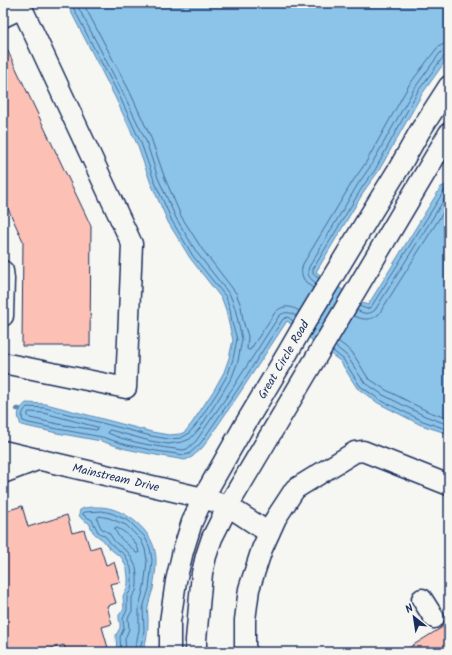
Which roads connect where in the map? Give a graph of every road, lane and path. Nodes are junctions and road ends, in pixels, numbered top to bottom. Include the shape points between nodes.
1 (20, 6) edge
2 (3, 17) edge
3 (449, 86) edge
4 (428, 118) junction
5 (449, 133) edge
6 (3, 271) edge
7 (3, 316) edge
8 (3, 363) edge
9 (3, 451) edge
10 (40, 459) junction
11 (3, 473) edge
12 (449, 485) edge
13 (203, 498) junction
14 (228, 506) junction
15 (269, 533) junction
16 (422, 599) dead end
17 (434, 618) dead end
18 (170, 652) edge
19 (196, 652) edge
20 (247, 652) edge

1 - 2 street
1 - 8 street via 132,244 126,388
3 - 4 street, Great Circle Road
4 - 5 street
4 - 13 street, Great Circle Road
5 - 14 street
6 - 7 street
9 - 10 street, Mainstream Drive
10 - 11 street
10 - 13 street, Mainstream Drive
12 - 15 street via 363,451 355,452 295,489
13 - 14 street, Mainstream Drive
13 - 18 street, Great Circle Road via 192,522 176,581 170,622
14 - 15 street, Mainstream Drive
14 - 19 street via 212,538 202,573
15 - 20 street via 249,589 244,620
16 - 17 street

